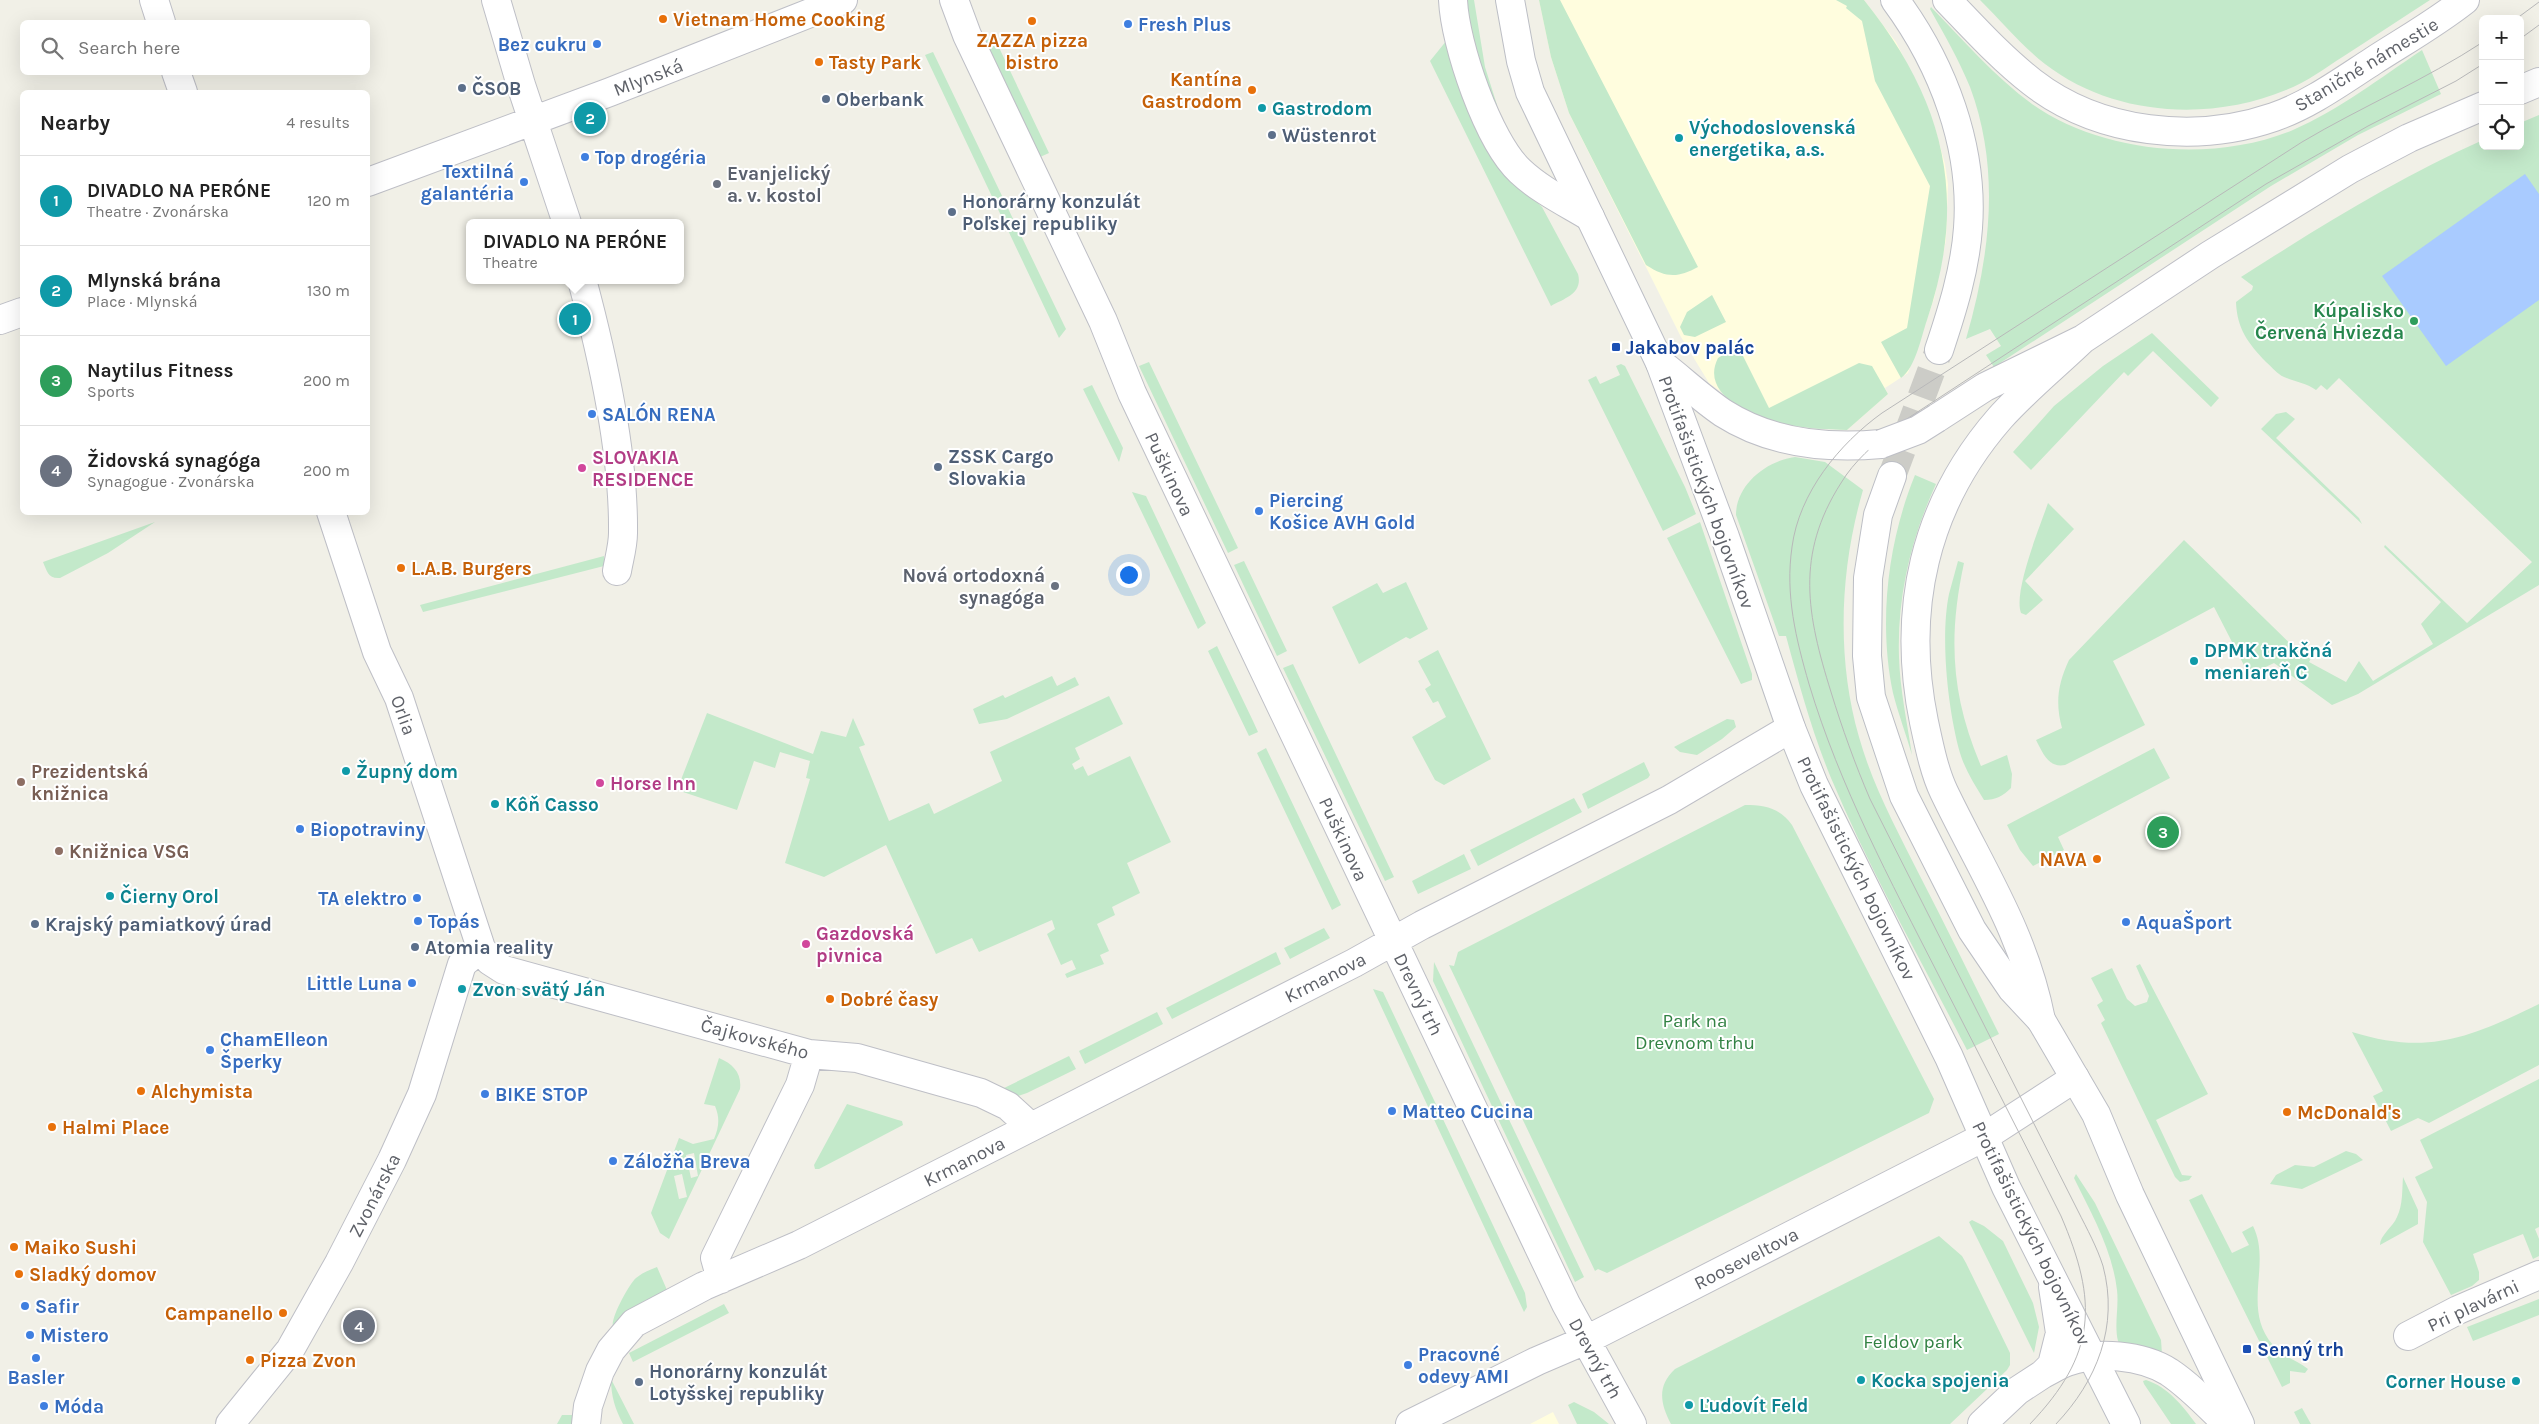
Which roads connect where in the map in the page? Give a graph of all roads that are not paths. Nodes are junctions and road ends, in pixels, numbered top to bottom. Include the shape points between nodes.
1 (154, 0) edge
2 (496, 0) edge
3 (843, 0) edge
4 (1453, 0) edge
5 (1510, 0) edge
6 (1895, 0) edge
7 (1947, 0) edge
8 (2465, 0) edge
9 (954, 1) edge
10 (160, 20) edge
11 (177, 75) edge
12 (2539, 82) edge
13 (2524, 88) edge
14 (182, 90) edge
15 (2479, 108) edge
16 (533, 121) junction
17 (370, 181) edge
18 (1590, 217) junction
19 (566, 219) edge
20 (583, 284) edge
21 (20, 313) edge
22 (0, 320) edge
23 (2083, 339) junction
24 (1939, 350) tunnel mouth
25 (1660, 363) junction
26 (1892, 476) tunnel mouth
27 (332, 515) edge
28 (617, 571) dead end
29 (1791, 728) junction
30 (1393, 941) junction
31 (481, 948) junction
32 (2041, 1020) junction
33 (809, 1054) junction
34 (2075, 1078) junction
35 (1031, 1127) junction
36 (1984, 1137) junction
37 (2539, 1275) edge
38 (720, 1279) junction
39 (2051, 1279) junction
40 (2408, 1336) dead end
41 (1586, 1340) junction
42 (2092, 1357) junction
43 (2043, 1374) junction
44 (230, 1424) edge
45 (586, 1424) edge
46 (1410, 1424) edge
47 (1632, 1424) edge
48 (1982, 1424) edge
49 (2126, 1424) edge
50 (2227, 1424) edge
51 (2240, 1424) edge

1 - 10 street
2 - 16 street
3 - 16 street, Mlynská
4 - 18 street via 1470,72 1504,151 1532,181
5 - 18 street, Protifašistických bojovníkov via 1530,92
6 - 24 street via 1924,43 1952,106 1968,179 1968,228 1963,266
7 - 8 street, Staničné námestie via 2009,62 2058,99 2114,122 2167,131 2201,132 2256,122 2298,106 2340,83
9 - 30 street, Puškinova via 967,35 1103,321 1136,402
11 - 14 street
12 - 13 street
15 - 23 street via 2409,138 2342,173
16 - 17 street, Mlynská
16 - 19 street
18 - 25 street, Protifašistických bojovníkov
20 - 28 street via 610,400 623,535
21 - 22 street
23 - 25 street, Protifašistických bojovníkov, bridge via 1985,388 1918,430 1881,444 1818,445 1755,428 1721,412
23 - 32 street via 2001,417 1955,480 1924,560 1914,624 1917,690 1932,757 1943,790 2014,929 2034,984
25 - 29 street, Protifašistických bojovníkov
26 - 32 street via 1878,515 1868,578 1866,617 1872,697 1881,732 1904,796 1972,930 2012,989
27 - 31 street, Orlia via 377,652 402,707
29 - 30 street, Drevný trh via 1669,800
29 - 36 street, Protifašistických bojovníkov via 1814,785 1949,1057
30 - 35 street, Krmanova
30 - 41 street, Drevný trh
31 - 33 street, Čajkovského via 487,959 500,969
31 - 44 street, Zvonárska via 462,964 422,1094 339,1263 290,1350
32 - 34 street
33 - 35 street, Čajkovského via 857,1058 981,1093 1008,1106
33 - 38 street via 800,1085 716,1258
34 - 36 street, Rooseveltova
34 - 51 street via 2096,1114 2130,1195
35 - 38 street, Krmanova via 799,1245
36 - 39 street, Protifašistických bojovníkov
36 - 41 street, Rooseveltova
37 - 40 street, Pri plavárni
38 - 45 street, Krmanova via 644,1316 627,1330 600,1371 588,1406
39 - 42 street, Protifašistických bojovníkov
39 - 43 street via 2060,1324 2059,1341 2052,1365
41 - 46 street, Rooseveltova
41 - 47 street, Drevný trh
42 - 43 street, Protifašistických bojovníkov via 2067,1362
42 - 49 street, Protifašistických bojovníkov
42 - 50 street, Protifašistických bojovníkov via 2117,1357 2157,1366 2177,1378
43 - 48 street via 2017,1391

